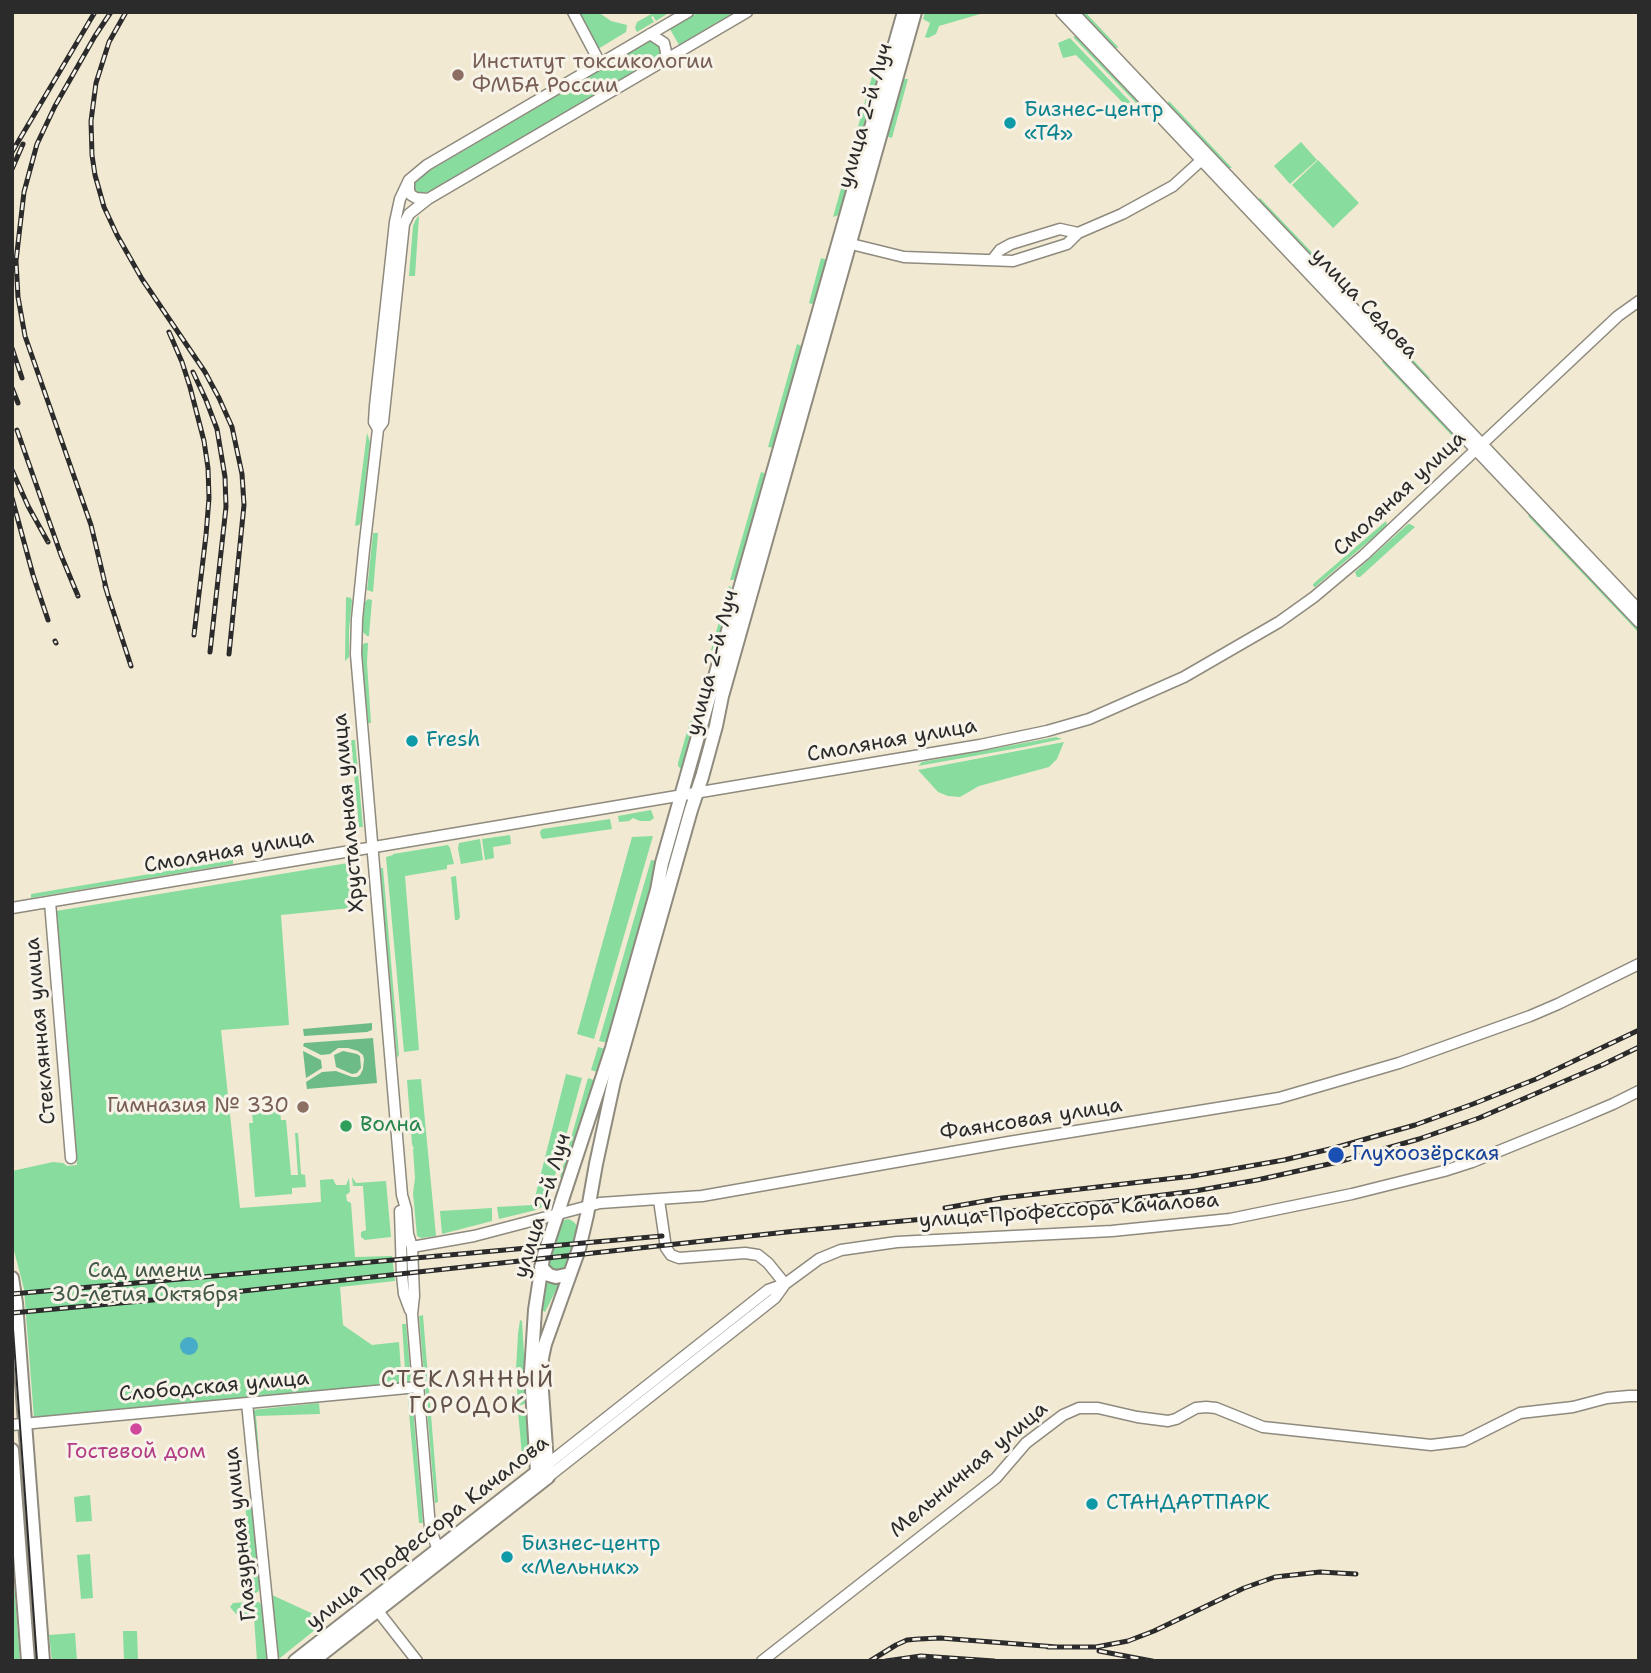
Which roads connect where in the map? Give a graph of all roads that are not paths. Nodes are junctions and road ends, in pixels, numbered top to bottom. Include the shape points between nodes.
1 (573, 12) edge
2 (688, 12) edge
3 (747, 12) edge
4 (904, 12) edge
5 (915, 12) edge
6 (1061, 12) edge
7 (1073, 12) edge
8 (650, 34) junction
9 (665, 60) junction
10 (600, 63) junction
11 (1204, 157) junction
12 (409, 180) junction
13 (428, 199) junction
14 (400, 223) junction
15 (1078, 233) junction
16 (845, 243) junction
17 (992, 260) junction
18 (1639, 301) edge
19 (1479, 447) junction
20 (1639, 610) edge
21 (1639, 622) edge
22 (696, 793) junction
23 (682, 796) junction
24 (371, 848) junction
25 (50, 902) junction
26 (12, 908) edge
27 (1639, 964) edge
28 (1639, 1091) edge
29 (71, 1158) dead end
30 (402, 1195) junction
31 (659, 1200) junction
32 (588, 1206) junction
33 (557, 1213) junction
34 (412, 1247) junction
35 (541, 1267) junction
36 (570, 1274) junction
37 (12, 1278) edge
38 (785, 1284) junction
39 (412, 1314) junction
40 (418, 1387) junction
41 (1639, 1396) edge
42 (247, 1403) junction
43 (18, 1425) edge
44 (12, 1450) edge
45 (544, 1471) junction
46 (439, 1555) junction
47 (373, 1606) junction
48 (28, 1661) edge
49 (43, 1661) edge
50 (273, 1661) edge
51 (295, 1661) edge
52 (313, 1661) edge
53 (416, 1661) edge
54 (762, 1661) edge

1 - 10 street
2 - 8 street
3 - 9 street
4 - 16 main road, улица 2-й Луч
5 - 16 main road, улица 2-й Луч
6 - 11 street, улица Седова
7 - 11 street, улица Седова
8 - 9 street via 664,43
8 - 10 street
9 - 13 street
10 - 12 street via 427,164
11 - 15 street via 1173,186
11 - 19 street, улица Седова
12 - 13 street via 411,195
12 - 14 street, Хрустальная улица via 400,200
13 - 14 street
14 - 24 street, Хрустальная улица via 375,406 378,429 356,638
15 - 17 street via 1067,244 1013,261
15 - 17 street via 1060,229 1011,244
16 - 17 street via 904,257
16 - 22 main road, улица 2-й Луч
16 - 23 main road, улица 2-й Луч
18 - 19 street, Смоляная улица
19 - 20 street, улица Седова
19 - 21 street, улица Седова
19 - 22 street, Смоляная улица via 1364,555 1292,613 1206,665 1127,704 1026,737
22 - 23 street, Смоляная улица
22 - 32 main road, улица 2-й Луч via 614,1082
23 - 24 street, Смоляная улица
23 - 33 main road, улица 2-й Луч via 606,1068
24 - 25 street, Смоляная улица
24 - 30 street, Хрустальная улица
25 - 26 street, Смоляная улица
25 - 29 street, Стеклянная улица
27 - 31 street, Фаянсовая улица via 1518,1020 1399,1063 1279,1098
28 - 38 street, улица Профессора Качалова via 1472,1162 1352,1194 1198,1223 863,1246 829,1254
30 - 34 street, Хрустальная улица
30 - 39 street, Хрустальная улица via 402,1275
31 - 32 street, Фаянсовая улица
31 - 38 street via 671,1255 758,1255
32 - 33 street, Фаянсовая улица
32 - 36 main road, улица 2-й Луч
33 - 34 street, Фаянсовая улица
33 - 35 main road, улица 2-й Луч
34 - 39 street, Хрустальная улица
35 - 36 main road via 556,1277
35 - 45 main road, улица 2-й Луч via 531,1372
36 - 45 main road, улица 2-й Луч via 542,1358
37 - 43 main road
38 - 45 street, улица Профессора Качалова via 768,1290
39 - 40 street, Хрустальная улица
40 - 42 street, Слободская улица
40 - 46 street, Хрустальная улица via 430,1527
41 - 54 street, Мельничная улица via 1520,1413 1464,1441 1442,1445 1264,1427 1216,1408 1196,1408 1168,1421 1079,1408 1026,1443 996,1478
42 - 43 street, Слободская улица
42 - 50 street, Глазурная улица
43 - 49 main road
44 - 48 main road
45 - 46 main road, улица Профессора Качалова
46 - 47 main road, улица Профессора Качалова
47 - 51 main road, улица Профессора Качалова
47 - 52 main road, улица Профессора Качалова
47 - 53 street

